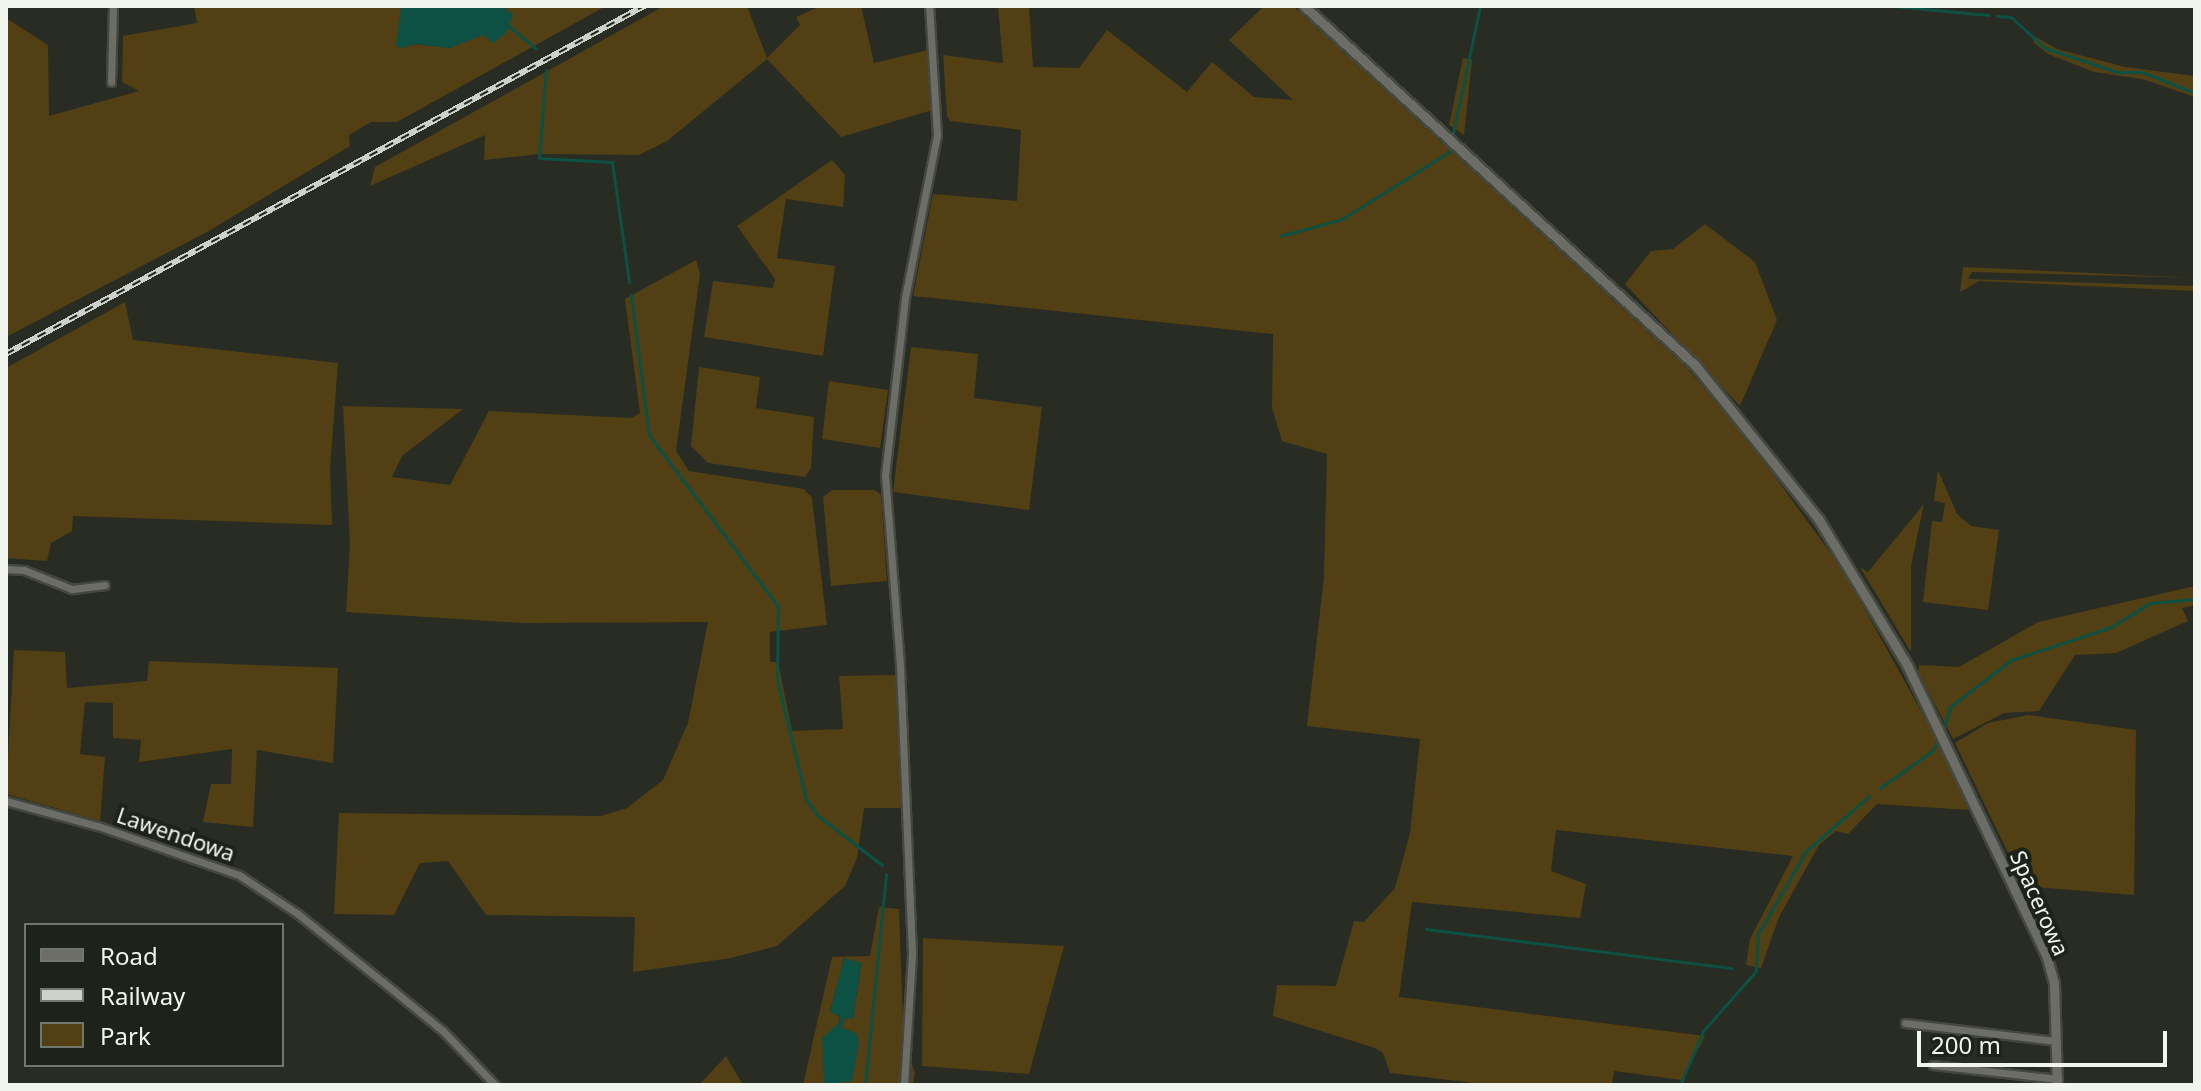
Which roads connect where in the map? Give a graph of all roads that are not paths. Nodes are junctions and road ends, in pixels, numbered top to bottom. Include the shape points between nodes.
1 (113, 6) edge
2 (929, 6) edge
3 (1304, 6) edge
4 (111, 82) dead end
5 (6, 569) edge
6 (105, 585) dead end
7 (6, 801) edge
8 (1905, 1023) dead end
9 (2057, 1041) junction
10 (1933, 1065) dead end
11 (2057, 1082) edge
12 (495, 1085) edge
13 (904, 1085) edge

1 - 4 street
2 - 13 street via 939,116 905,298 885,476 900,665 912,953
3 - 9 street, Spacerowa via 1695,365 1753,433 1875,608 1946,744 2046,955 2054,983
5 - 6 street via 24,570 72,589
7 - 12 street, Lawendowa via 207,862 273,895 443,1031
8 - 9 street
9 - 11 street, Spacerowa
10 - 11 street

